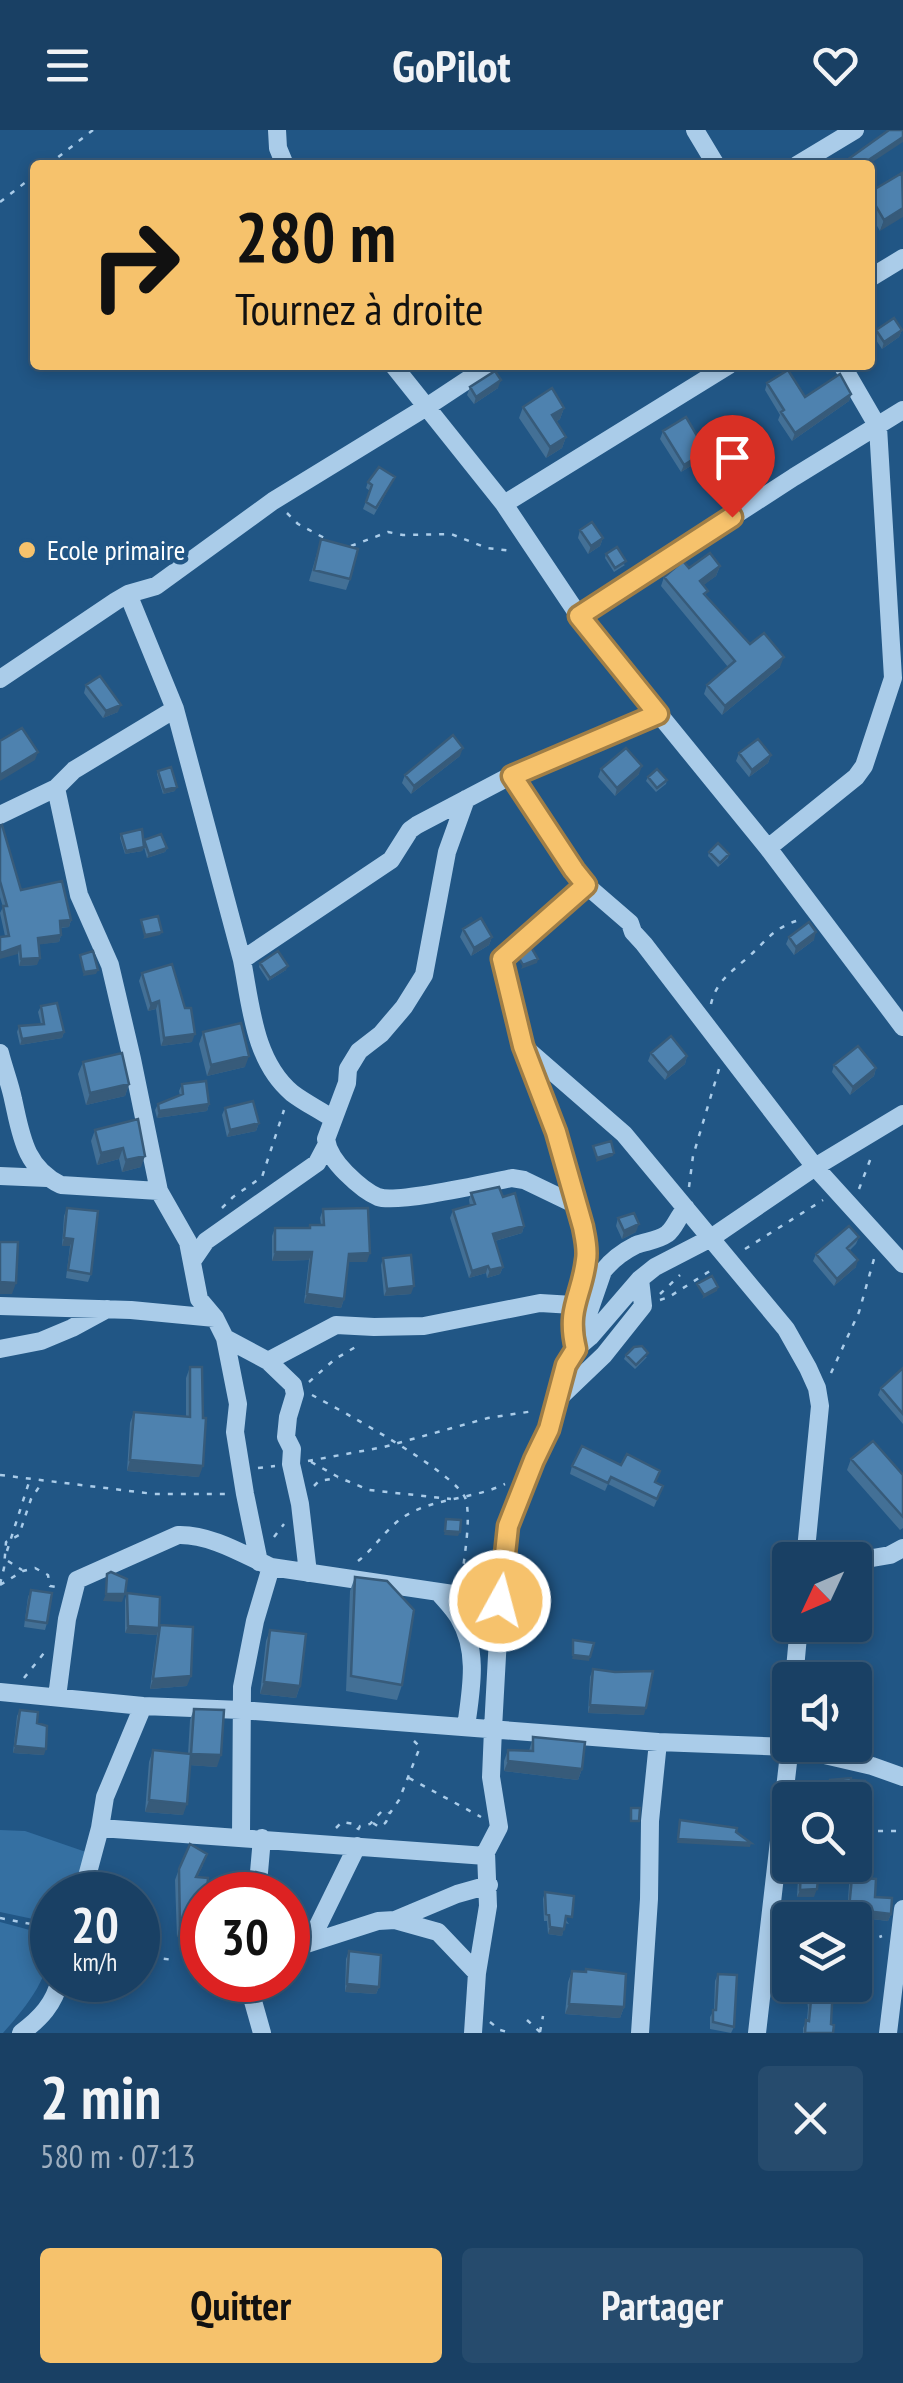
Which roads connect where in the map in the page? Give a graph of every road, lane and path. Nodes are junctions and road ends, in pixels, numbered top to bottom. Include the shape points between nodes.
1 (93, 130) edge
2 (277, 130) edge
3 (695, 130) edge
4 (855, 130) edge
5 (54, 160) edge
6 (283, 160) edge
7 (713, 160) edge
8 (805, 160) edge
9 (30, 179) edge
10 (0, 202) edge
11 (903, 258) edge
12 (875, 275) edge
13 (397, 370) edge
14 (482, 370) edge
15 (720, 370) edge
16 (845, 370) edge
17 (428, 406) junction
18 (903, 410) edge
19 (878, 428) junction
20 (274, 501) junction
21 (504, 504) junction
22 (338, 546) edge
23 (347, 548) edge
24 (534, 551) junction
25 (128, 594) junction
26 (579, 616) junction
27 (898, 678) edge
28 (0, 679) edge
29 (176, 709) junction
30 (658, 714) junction
31 (512, 776) junction
32 (56, 788) junction
33 (466, 800) junction
34 (0, 814) edge
35 (768, 848) junction
36 (586, 885) junction
37 (242, 960) junction
38 (903, 1027) edge
39 (523, 1046) junction
40 (0, 1054) edge
41 (290, 1091) junction
42 (903, 1114) edge
43 (333, 1119) junction
44 (881, 1126) junction
45 (326, 1146) junction
46 (815, 1167) junction
47 (0, 1176) edge
48 (46, 1178) junction
49 (159, 1192) junction
50 (576, 1205) junction
51 (686, 1208) junction
52 (855, 1210) junction
53 (218, 1212) dead end
54 (712, 1238) junction
55 (880, 1239) junction
56 (193, 1260) junction
57 (903, 1264) edge
58 (640, 1280) junction
59 (573, 1305) junction
60 (0, 1306) edge
61 (108, 1309) junction
62 (215, 1318) junction
63 (374, 1328) junction
64 (225, 1338) junction
65 (0, 1348) edge
66 (576, 1349) junction
67 (268, 1361) junction
68 (293, 1385) junction
69 (818, 1393) junction
70 (556, 1404) junction
71 (399, 1443) junction
72 (297, 1458) junction
73 (241, 1471) junction
74 (529, 1472) junction
75 (0, 1474) edge
76 (30, 1480) junction
77 (43, 1481) junction
78 (244, 1494) junction
79 (466, 1498) junction
80 (457, 1500) junction
81 (808, 1542) edge
82 (903, 1548) edge
83 (5, 1556) junction
84 (872, 1559) edge
85 (265, 1565) junction
86 (23, 1571) junction
87 (0, 1572) edge
88 (308, 1573) junction
89 (337, 1577) junction
90 (0, 1585) edge
91 (439, 1592) junction
92 (460, 1596) junction
93 (500, 1601) junction
94 (70, 1604) junction
95 (47, 1649) dead end
96 (472, 1668) junction
97 (496, 1669) junction
98 (4, 1692) edge
99 (57, 1697) junction
100 (143, 1706) junction
101 (241, 1710) junction
102 (407, 1722) junction
103 (466, 1727) junction
104 (493, 1729) junction
105 (658, 1742) junction
106 (772, 1745) edge
107 (788, 1762) edge
108 (856, 1762) edge
109 (408, 1777) junction
110 (903, 1778) edge
111 (388, 1812) junction
112 (372, 1822) junction
113 (100, 1828) junction
114 (499, 1828) junction
115 (903, 1831) edge
116 (872, 1832) edge
117 (241, 1837) junction
118 (262, 1838) junction
119 (357, 1846) junction
120 (486, 1856) junction
121 (88, 1872) edge
122 (259, 1872) edge
123 (489, 1885) junction
124 (457, 1894) junction
125 (488, 1906) junction
126 (903, 1909) edge
127 (0, 1918) edge
128 (395, 1920) junction
129 (30, 1924) edge
130 (901, 1928) edge
131 (872, 1939) edge
132 (310, 1942) joint
133 (160, 1958) edge
134 (173, 1960) dead end
135 (477, 1973) junction
136 (51, 2002) edge
137 (253, 2002) edge
138 (543, 2016) dead end
139 (527, 2020) dead end
140 (473, 2026) edge
141 (540, 2032) edge
142 (21, 2033) edge
143 (262, 2033) edge
144 (510, 2033) edge
145 (640, 2033) edge
146 (757, 2033) edge
147 (888, 2033) edge

1 - 5 path
2 - 6 street
3 - 7 street
4 - 8 street
9 - 10 path
11 - 12 street
13 - 17 street
14 - 17 street
15 - 21 street
16 - 19 street
17 - 20 street
17 - 21 street
18 - 19 street
19 - 26 street
19 - 27 street
20 - 22 path via 298,524
20 - 25 street via 156,586
21 - 24 street
23 - 24 path via 388,532 451,534 487,548
24 - 26 street
25 - 28 street
25 - 29 street
26 - 30 street
27 - 35 street via 856,777
29 - 32 street via 74,770
29 - 37 street
30 - 31 street
30 - 35 street
31 - 33 street
31 - 36 street
32 - 34 street
32 - 49 street via 79,895 110,965
33 - 37 street via 417,825 391,860
33 - 43 street via 447,852 424,974 404,1007 348,1068
35 - 38 street
36 - 39 street via 502,959
36 - 46 street via 630,924
37 - 41 street via 258,1042
39 - 50 street
39 - 51 street via 624,1134
40 - 48 street via 22,1142
41 - 43 street
41 - 53 path via 262,1177
42 - 44 street
43 - 45 street
44 - 46 street
44 - 52 path
45 - 50 street via 350,1177 379,1198 512,1178
45 - 56 street via 316,1162 206,1241
46 - 52 street
46 - 54 street
47 - 48 street
48 - 49 street via 61,1185
49 - 56 street
50 - 59 street via 586,1261
51 - 54 street
51 - 66 street via 672,1231 610,1262
52 - 55 street
54 - 58 street
54 - 69 street via 786,1329
55 - 57 street
55 - 69 path via 859,1312
56 - 62 street via 199,1300
58 - 66 street
58 - 70 street via 644,1306
59 - 63 street via 540,1303 424,1326
59 - 66 street
60 - 61 street
61 - 62 street
61 - 65 street via 41,1340
62 - 64 street
63 - 67 street via 336,1325
63 - 68 path via 309,1382
64 - 67 street
64 - 73 street via 238,1404
66 - 70 street
67 - 68 street
68 - 71 path
68 - 72 street via 286,1437
69 - 81 street
70 - 71 path
70 - 74 street
71 - 72 path
71 - 79 path
72 - 73 path
72 - 80 path via 369,1490
72 - 88 street
73 - 78 street
74 - 79 path
74 - 93 street via 508,1526
75 - 76 path
76 - 77 path
76 - 83 path
77 - 78 path via 154,1494
77 - 83 path via 19,1535 6,1542
78 - 85 street
79 - 80 path
79 - 92 path
80 - 89 path via 406,1515
82 - 84 street
83 - 86 path
83 - 87 path
83 - 90 path
85 - 88 street
85 - 94 street via 204,1538 178,1535 80,1579
85 - 101 street
86 - 90 path
86 - 94 path via 48,1575 50,1586 60,1588
88 - 89 street
89 - 91 street
91 - 92 street
91 - 96 street via 460,1619
92 - 93 street
93 - 97 street
94 - 99 street
95 - 98 path
96 - 97 street
96 - 103 street
97 - 104 street
98 - 99 street
99 - 100 street
100 - 101 street
100 - 113 street via 105,1797
101 - 102 street
101 - 117 street
102 - 103 street
102 - 109 path via 407,1733 420,1747
103 - 104 street
104 - 105 street
104 - 114 street
105 - 106 street
105 - 145 street
107 - 146 street
108 - 110 street
109 - 111 path
109 - 114 path
111 - 112 path
111 - 112 path via 385,1824
112 - 119 path via 360,1826
113 - 117 street
113 - 121 street
114 - 120 street
115 - 116 path
117 - 118 street
118 - 119 street
118 - 122 street
119 - 120 street
119 - 132 street
120 - 123 street
123 - 124 street
123 - 125 street
124 - 125 street
124 - 128 street
125 - 135 street
126 - 130 street
127 - 129 path
128 - 132 street
128 - 135 street via 438,1932
130 - 131 path
130 - 147 street
133 - 134 path
135 - 140 street
136 - 142 street
137 - 143 street
138 - 141 path
139 - 141 path
140 - 144 path via 488,2021

